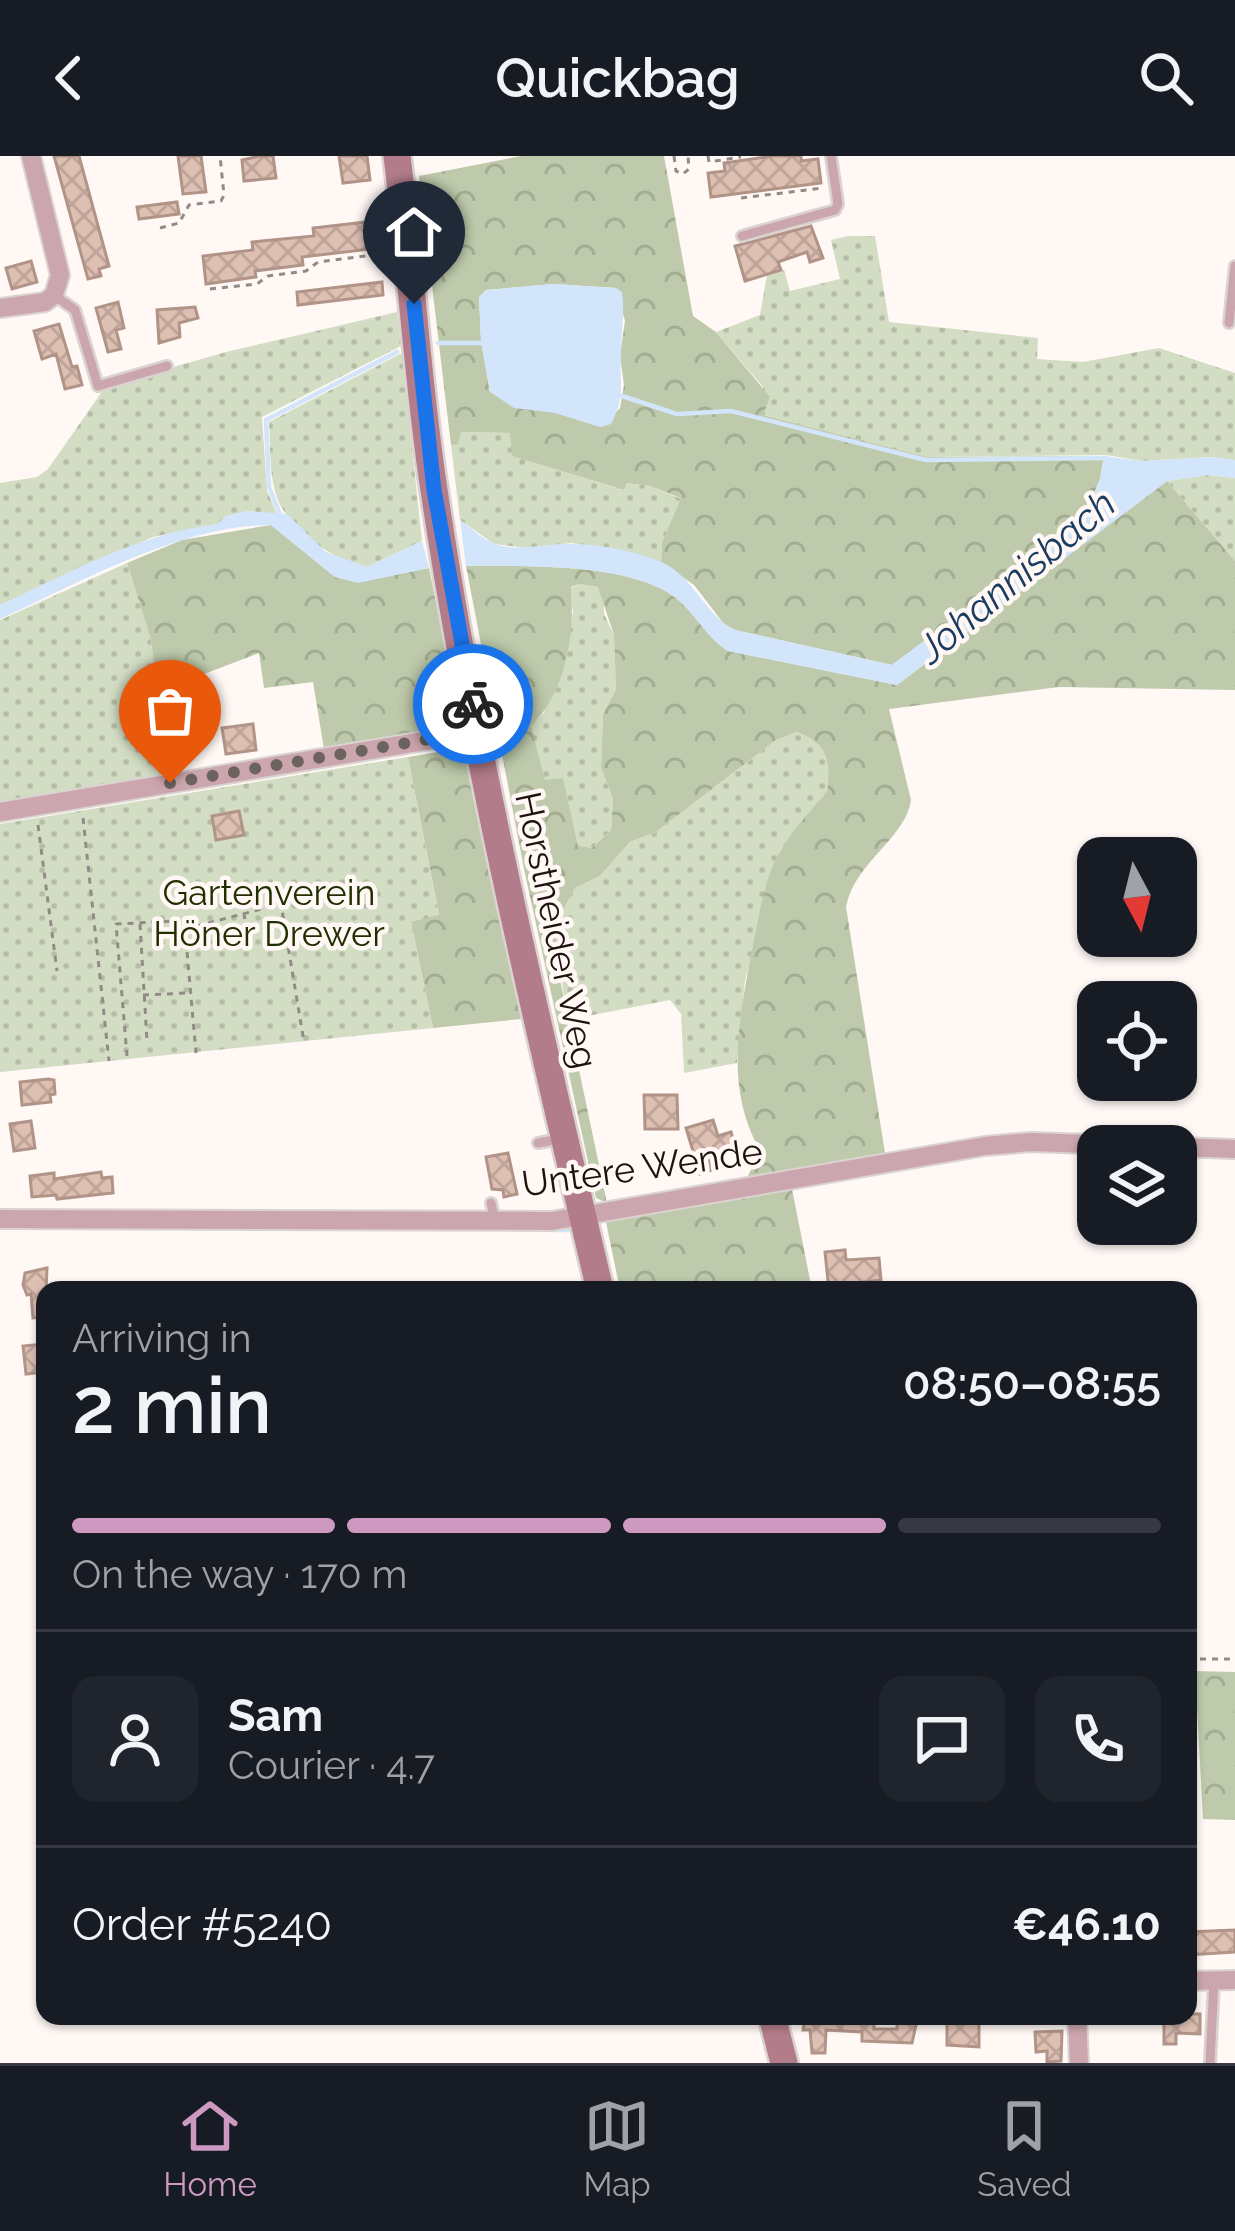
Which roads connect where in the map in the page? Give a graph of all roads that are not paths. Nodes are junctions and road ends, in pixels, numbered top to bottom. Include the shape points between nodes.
1 (32, 156) edge
2 (398, 156) edge
3 (831, 156) edge
4 (742, 236) dead end
5 (1235, 266) edge
6 (54, 295) junction
7 (0, 308) edge
8 (1229, 323) dead end
9 (167, 366) dead end
10 (478, 731) junction
11 (0, 812) edge
12 (1077, 1144) edge
13 (1197, 1148) edge
14 (1235, 1149) edge
15 (583, 1216) junction
16 (0, 1219) edge
17 (598, 1281) edge
18 (1225, 1980) edge
19 (774, 2025) edge
20 (1077, 2025) edge
21 (784, 2063) edge
22 (1079, 2063) edge
23 (1210, 2063) edge

1 - 6 street via 60,275
2 - 10 street, Horstheider Weg via 439,522
3 - 4 lane via 836,210
5 - 8 lane
6 - 7 street
6 - 9 lane via 75,310 98,386
10 - 11 street
10 - 15 street, Horstheider Weg via 552,1141
12 - 15 street, Untere Wende via 985,1146
13 - 14 street
15 - 16 street, Untere Wende
15 - 17 street, Horstheider Weg
18 - 23 lane
19 - 21 street
20 - 22 street

